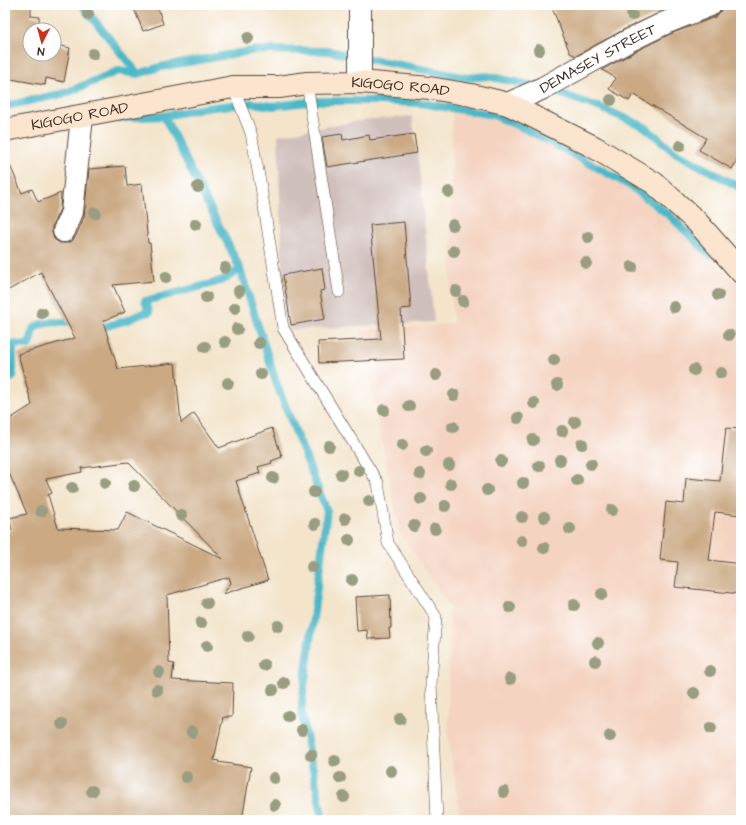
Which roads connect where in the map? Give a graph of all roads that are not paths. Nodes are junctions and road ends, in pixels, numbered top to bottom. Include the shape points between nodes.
1 (360, 5) edge
2 (710, 5) edge
3 (360, 82) junction
4 (307, 83) junction
5 (233, 87) junction
6 (508, 104) junction
7 (82, 117) junction
8 (5, 130) edge
9 (64, 231) dead end
10 (741, 272) edge
11 (339, 292) dead end
12 (437, 820) edge

1 - 3 street
2 - 6 street, DEMASEY STREET via 628,41 543,88
3 - 4 main road, KIGOGO ROAD
3 - 6 main road, KIGOGO ROAD via 430,88
4 - 5 main road, KIGOGO ROAD via 280,87
4 - 11 lane
5 - 7 main road, KIGOGO ROAD
5 - 12 lane via 251,134 283,328 378,483 388,543 436,617 431,684
6 - 10 main road, KIGOGO ROAD via 594,147 654,183 697,222
7 - 8 main road, KIGOGO ROAD
7 - 9 street via 72,212

